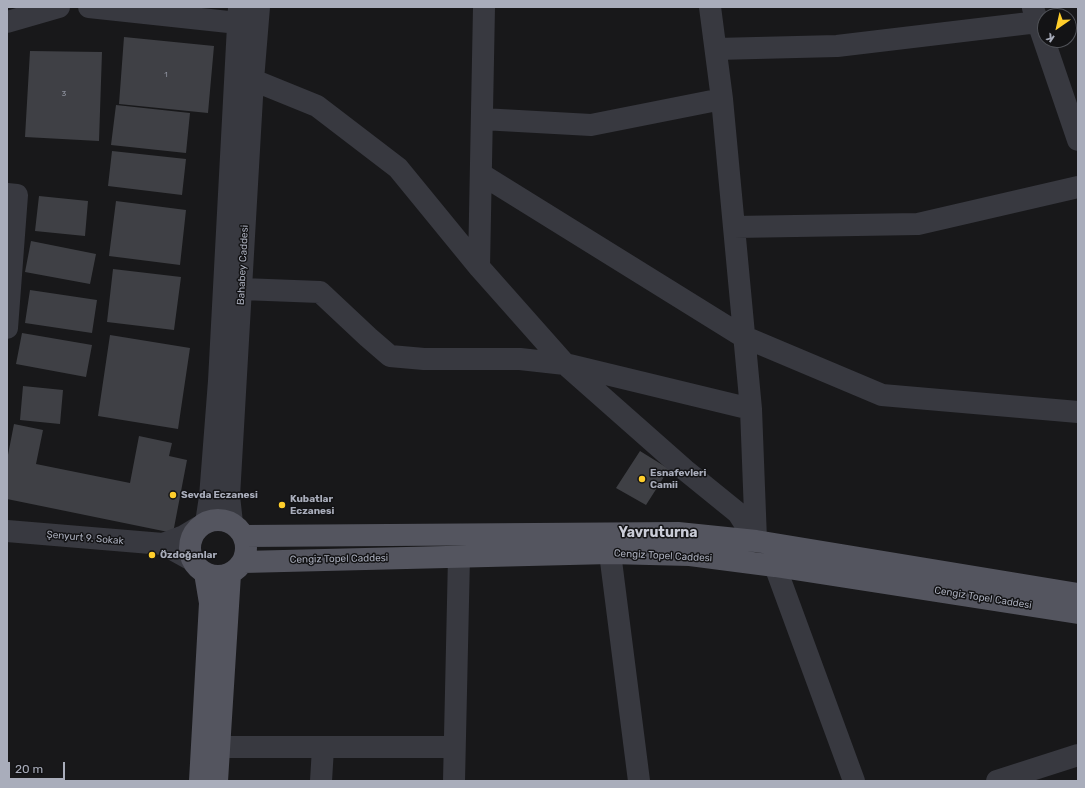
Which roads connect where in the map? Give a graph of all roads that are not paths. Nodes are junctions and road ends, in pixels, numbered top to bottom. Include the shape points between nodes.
1 (59, 7) edge
2 (89, 7) edge
3 (259, 7) edge
4 (484, 7) edge
5 (710, 7) edge
6 (1035, 14) edge
7 (239, 15) edge
8 (7, 22) edge
9 (716, 49) junction
10 (253, 80) junction
11 (722, 99) junction
12 (482, 119) junction
13 (1078, 140) edge
14 (481, 174) junction
15 (1078, 187) edge
16 (12, 194) edge
17 (734, 227) junction
18 (479, 267) junction
19 (242, 289) junction
20 (7, 328) edge
21 (742, 336) junction
22 (565, 364) junction
23 (751, 409) junction
24 (1078, 412) edge
25 (202, 525) junction
26 (238, 529) junction
27 (7, 531) edge
28 (756, 541) junction
29 (163, 544) junction
30 (610, 553) junction
31 (459, 557) junction
32 (198, 566) junction
33 (775, 566) junction
34 (237, 568) junction
35 (1078, 594) edge
36 (1078, 613) edge
37 (220, 747) junction
38 (454, 747) junction
39 (323, 748) junction
40 (1078, 755) edge
41 (200, 781) edge
42 (217, 781) edge
43 (321, 781) edge
44 (454, 781) edge
45 (639, 781) edge
46 (854, 781) edge
47 (997, 781) edge

1 - 8 street
2 - 7 street
3 - 10 street, Bahabey Caddesi
4 - 12 street
5 - 9 street
6 - 9 street via 837,46
6 - 13 street
7 - 25 street, Bahabey Caddesi via 218,388 210,497
9 - 11 street
10 - 18 street via 317,106 398,168
10 - 19 street, Bahabey Caddesi
11 - 12 street via 590,125
11 - 17 street
12 - 14 street
14 - 18 street
14 - 21 street
15 - 17 street via 918,224
16 - 20 street
17 - 21 street
18 - 22 street
19 - 22 street via 320,292 390,356 424,359 520,359
19 - 26 street, Bahabey Caddesi via 229,496
21 - 23 street
21 - 24 street via 882,395
22 - 23 street
22 - 28 street via 685,470 738,513
23 - 28 street
25 - 26 main road, Cengiz Topel Caddesi via 215,520
25 - 29 street via 184,536
25 - 32 main road via 193,534 190,542
26 - 28 main road, Cengiz Topel Caddesi via 678,533
26 - 34 main road via 246,545
27 - 29 street, Şenyurt 9. Sokak
28 - 35 main road, Cengiz Topel Caddesi
29 - 32 street
30 - 31 main road, Cengiz Topel Caddesi
30 - 33 main road, Cengiz Topel Caddesi via 690,555
30 - 45 street
31 - 34 main road, Cengiz Topel Caddesi
31 - 38 street
32 - 34 main road, Cengiz Topel Caddesi via 217,576
32 - 41 main road via 210,603
33 - 36 main road, Cengiz Topel Caddesi
33 - 46 street
34 - 37 main road
37 - 39 street
37 - 42 main road
38 - 39 street
38 - 44 street
39 - 43 street
40 - 47 street

